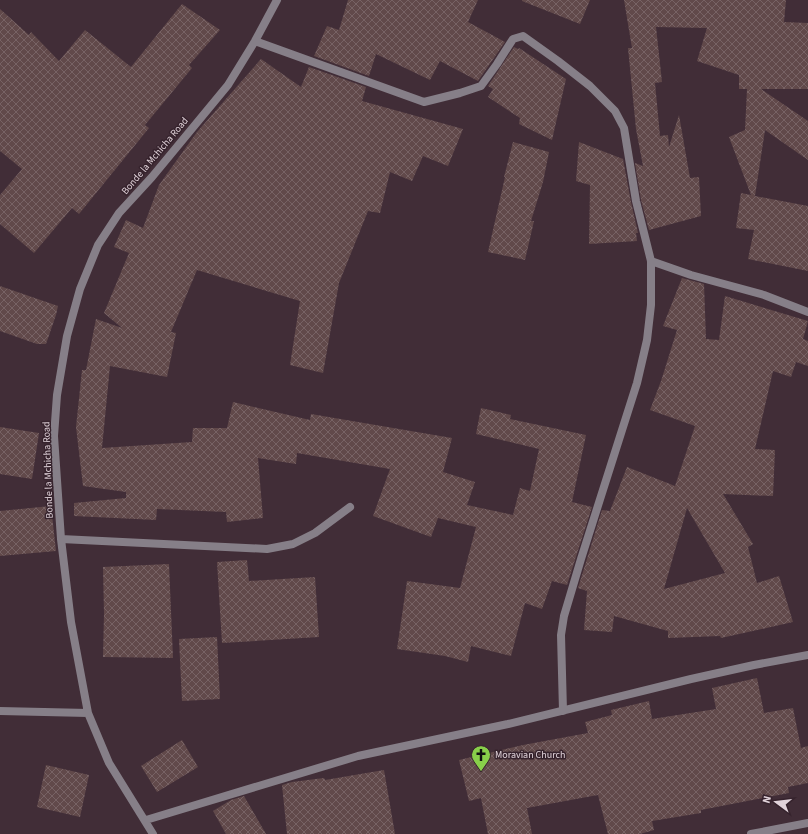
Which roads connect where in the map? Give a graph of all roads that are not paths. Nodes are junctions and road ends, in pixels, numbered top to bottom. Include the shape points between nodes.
1 (277, 0) edge
2 (255, 41) junction
3 (651, 261) junction
4 (808, 312) edge
5 (350, 507) dead end
6 (60, 539) junction
7 (808, 655) edge
8 (0, 711) edge
9 (563, 711) junction
10 (88, 713) junction
11 (146, 820) junction
12 (808, 823) edge
13 (154, 834) edge
14 (752, 834) edge

1 - 2 street, Bonde la Mchicha Road
2 - 3 street via 424,102 480,86 513,39 523,36 590,86 615,111 624,128 636,201
2 - 6 street, Bonde la Mchicha Road via 228,85 119,213 98,245 80,288 67,336 57,395 54,436
3 - 4 street via 764,295
3 - 9 street via 651,305 637,383 564,616 561,635
5 - 6 street via 315,533 293,544 267,549
6 - 10 street, Bonde la Mchicha Road
7 - 9 street via 691,679
8 - 10 street
9 - 11 street via 358,756
10 - 11 street, Bonde la Mchicha Road via 109,763
11 - 13 street, Bonde la Mchicha Road
12 - 14 street

